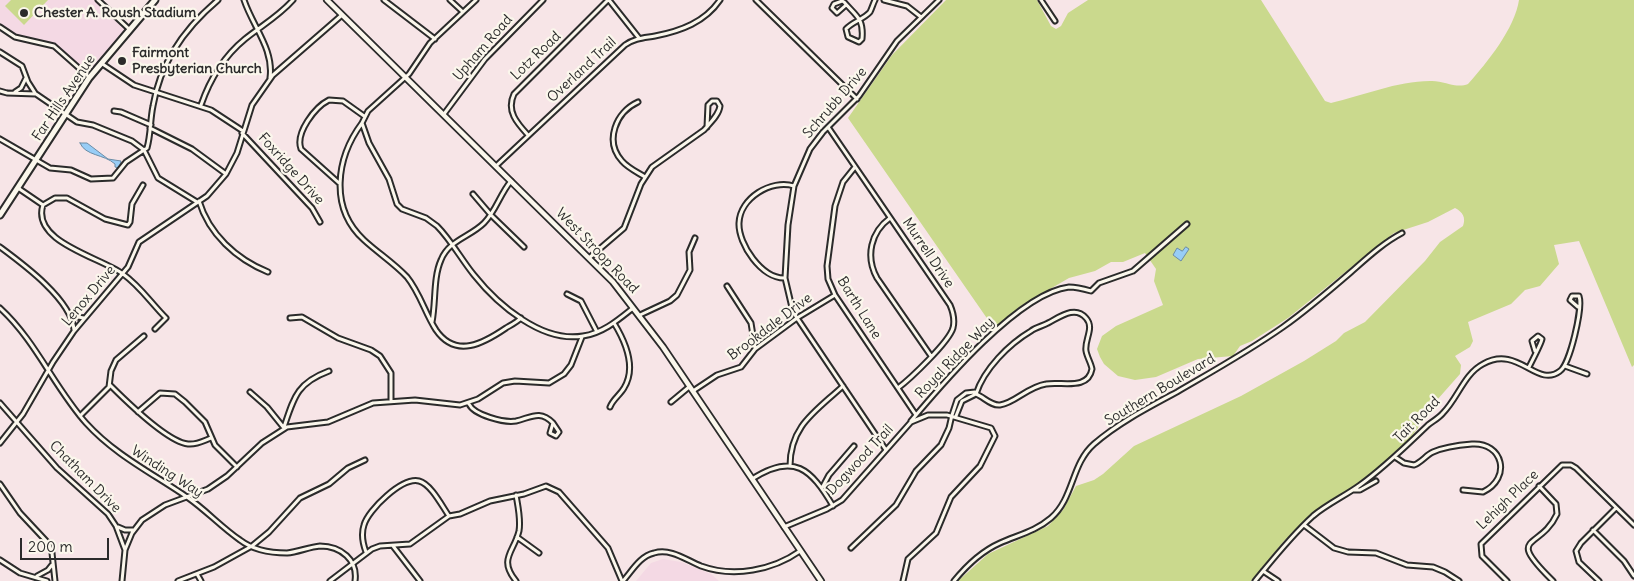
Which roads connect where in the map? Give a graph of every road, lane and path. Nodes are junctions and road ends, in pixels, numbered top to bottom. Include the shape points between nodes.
1 (98, 0) edge
2 (154, 0) edge
3 (218, 0) edge
4 (244, 0) edge
5 (293, 0) edge
6 (327, 0) edge
7 (384, 0) edge
8 (450, 0) edge
9 (476, 0) edge
10 (543, 0) edge
11 (608, 0) edge
12 (720, 0) edge
13 (756, 0) edge
14 (875, 0) edge
15 (884, 0) edge
16 (939, 0) edge
17 (1042, 0) edge
18 (900, 2) edge
19 (846, 5) junction
20 (463, 12) junction
21 (342, 15) junction
22 (860, 18) junction
23 (921, 18) junction
24 (1055, 21) dead end
25 (0, 27) edge
26 (129, 29) junction
27 (258, 30) junction
28 (639, 38) junction
29 (434, 39) junction
30 (0, 52) edge
31 (100, 63) junction
32 (26, 77) junction
33 (89, 78) junction
34 (270, 78) junction
35 (406, 78) junction
36 (0, 91) edge
37 (15, 92) junction
38 (156, 92) junction
39 (36, 94) junction
40 (857, 99) junction
41 (638, 102) dead end
42 (201, 105) junction
43 (114, 111) dead end
44 (66, 114) junction
45 (444, 114) junction
46 (364, 116) junction
47 (362, 123) junction
48 (150, 127) junction
49 (828, 127) junction
50 (706, 128) junction
51 (243, 132) junction
52 (528, 135) junction
53 (0, 139) edge
54 (144, 150) junction
55 (37, 159) junction
56 (496, 166) junction
57 (856, 167) junction
58 (226, 174) junction
59 (645, 177) junction
60 (511, 181) junction
61 (339, 183) junction
62 (143, 185) dead end
63 (794, 186) junction
64 (18, 188) junction
65 (473, 194) dead end
66 (198, 201) junction
67 (43, 205) junction
68 (0, 215) edge
69 (490, 215) junction
70 (890, 218) junction
71 (320, 222) dead end
72 (1187, 224) dead end
73 (1402, 233) dead end
74 (695, 238) dead end
75 (452, 245) junction
76 (0, 247) edge
77 (524, 247) dead end
78 (590, 258) junction
79 (268, 272) dead end
80 (123, 274) junction
81 (785, 278) junction
82 (727, 286) dead end
83 (567, 294) dead end
84 (835, 295) junction
85 (634, 307) junction
86 (1578, 307) dead end
87 (0, 308) edge
88 (640, 315) junction
89 (72, 316) junction
90 (85, 318) junction
91 (290, 318) dead end
92 (521, 318) junction
93 (797, 318) junction
94 (432, 322) junction
95 (614, 323) junction
96 (156, 329) dead end
97 (74, 331) junction
98 (597, 332) junction
99 (144, 336) dead end
100 (582, 337) junction
101 (755, 349) junction
102 (1535, 351) dead end
103 (931, 356) junction
104 (1565, 366) junction
105 (1528, 367) junction
106 (48, 369) junction
107 (329, 370) dead end
108 (1587, 374) dead end
109 (110, 385) junction
110 (843, 386) junction
111 (898, 388) junction
112 (691, 390) junction
113 (250, 392) dead end
114 (968, 394) junction
115 (976, 394) junction
116 (957, 399) junction
117 (391, 400) junction
118 (671, 402) dead end
119 (0, 403) edge
120 (960, 403) junction
121 (469, 404) junction
122 (610, 407) dead end
123 (138, 412) junction
124 (954, 414) junction
125 (916, 415) junction
126 (80, 416) junction
127 (18, 421) junction
128 (553, 422) dead end
129 (911, 422) junction
130 (284, 428) junction
131 (211, 438) junction
132 (0, 443) edge
133 (854, 446) dead end
134 (886, 450) junction
135 (1395, 457) junction
136 (365, 460) dead end
137 (790, 466) junction
138 (236, 467) junction
139 (752, 480) junction
140 (1376, 481) dead end
141 (0, 484) edge
142 (1539, 486) junction
143 (822, 488) junction
144 (1354, 490) junction
145 (1462, 490) dead end
146 (516, 495) junction
147 (187, 497) junction
148 (833, 506) junction
149 (1616, 508) junction
150 (449, 516) junction
151 (1304, 525) junction
152 (1634, 525) edge
153 (116, 526) junction
154 (784, 527) junction
155 (134, 530) junction
156 (1593, 530) junction
157 (517, 537) junction
158 (252, 546) junction
159 (393, 546) junction
160 (851, 548) dead end
161 (125, 550) junction
162 (800, 551) junction
163 (366, 552) junction
164 (539, 553) dead end
165 (0, 560) edge
166 (53, 562) junction
167 (352, 562) junction
168 (1263, 571) junction
169 (26, 574) junction
170 (197, 574) junction
171 (35, 576) junction
172 (1634, 576) edge
173 (24, 580) edge
174 (47, 581) edge
175 (55, 581) edge
176 (122, 581) edge
177 (178, 581) edge
178 (201, 581) edge
179 (330, 581) edge
180 (355, 581) edge
181 (420, 581) edge
182 (516, 581) edge
183 (622, 581) edge
184 (822, 581) edge
185 (903, 581) edge
186 (954, 581) edge
187 (1254, 581) edge
188 (1278, 581) edge
189 (1459, 581) edge
190 (1506, 581) edge
191 (1553, 581) edge
192 (1599, 581) edge

1 - 26 street
2 - 26 main road, Far Hills Avenue
3 - 38 street via 179,42
4 - 27 street
5 - 27 street
6 - 21 main road, West Stroop Road
7 - 29 street
8 - 20 street
9 - 20 street
10 - 45 street, Upham Road via 485,59
11 - 28 street
11 - 52 street, Lotz Road via 514,94 512,114
12 - 28 street, Overland Trail via 706,16 691,25
13 - 40 street
14 - 22 street via 870,12
15 - 18 street
16 - 23 street, Schrubb Drive
17 - 24 street
18 - 23 street
19 - 19 street via 839,1 832,8 837,13
19 - 22 street
20 - 29 street
21 - 34 street, Lenox Drive
21 - 35 main road, West Stroop Road
22 - 22 street via 862,38 857,42 845,31
23 - 40 street, Schrubb Drive via 892,48
25 - 33 street via 15,36 54,46
26 - 31 main road, Far Hills Avenue
27 - 34 street via 269,55
27 - 42 street via 220,66
28 - 52 street, Overland Trail via 622,47
29 - 35 street
30 - 32 street via 20,64
31 - 33 main road, Far Hills Avenue
31 - 38 street, Foxridge Drive via 124,80
32 - 37 street
32 - 39 street
33 - 44 main road, Far Hills Avenue
34 - 51 street, Lenox Drive via 252,105
35 - 45 main road, West Stroop Road
35 - 46 street
36 - 37 street
37 - 39 street
38 - 42 street, Foxridge Drive
38 - 48 street
39 - 44 street
40 - 49 street, Schrubb Drive
41 - 59 street via 616,123 613,142 623,163
42 - 51 street, Foxridge Drive
43 - 48 street
44 - 54 street via 80,123 128,139
44 - 55 main road, Far Hills Avenue
45 - 56 main road, West Stroop Road
46 - 47 street
46 - 61 street via 343,101 329,100 318,109 300,134 301,149
47 - 61 street via 345,153
47 - 75 street via 368,143 389,179 397,204 432,221
48 - 54 street via 148,146
48 - 58 street via 192,149
49 - 57 street, Murrell Drive
49 - 63 street, Schrubb Drive via 806,155
50 - 50 street via 720,109 717,101 708,105
50 - 59 street via 658,162
51 - 58 street, Lenox Drive
51 - 71 street, Foxridge Drive via 297,191
52 - 56 street, Overland Trail
53 - 55 street
54 - 55 street via 129,159 116,176 109,179 91,179 71,170 50,168
54 - 66 street via 158,178
55 - 64 main road, Far Hills Avenue
56 - 60 main road, West Stroop Road
57 - 70 street, Murrell Drive
57 - 84 street, Barth Lane via 843,182 835,206 827,266
58 - 66 street, Lenox Drive via 208,195
59 - 78 street via 624,228
60 - 69 street
60 - 78 main road, West Stroop Road
61 - 94 street via 345,212 354,229 408,279
62 - 67 street via 132,204 129,224 105,219 64,197
63 - 81 street, Schrubb Drive via 787,230
63 - 81 street via 779,184 764,189 747,204 739,223 745,244 761,268 772,276
64 - 67 street
64 - 68 main road, Far Hills Avenue
65 - 69 street
66 - 79 street via 226,246 245,261
66 - 80 street, Lenox Drive via 139,242
67 - 80 street via 42,223 50,233 68,246
69 - 75 street via 478,228
69 - 77 street
70 - 103 street via 880,226 875,236 871,250 872,265 877,278
70 - 103 street, Murrell Drive via 953,314 951,332
72 - 125 street, Royal Ridge Way via 1133,271 1099,284 1091,291 1076,287 1062,289 1012,317 987,338
73 - 186 street, Southern Boulevard via 1265,339 1100,439 1081,459 1068,496 1053,517 1035,530 985,551
74 - 88 street via 688,252 690,270 676,295
75 - 92 street via 481,283
75 - 94 street via 439,265
76 - 89 street via 40,279
78 - 85 main road, West Stroop Road
80 - 90 street, Lenox Drive
80 - 96 street via 166,318
81 - 93 street, Schrubb Drive via 791,307
82 - 101 street via 751,323
83 - 98 street via 581,301
84 - 93 street, Brookdale Drive
84 - 111 street, Barth Lane
85 - 88 main road, West Stroop Road
85 - 95 street
86 - 104 street via 1579,320
87 - 106 street, Winding Way via 24,333
88 - 112 main road, West Stroop Road
89 - 90 street
89 - 97 street
90 - 97 street, Lenox Drive
91 - 117 street via 302,317 344,341 380,356 391,373
92 - 94 street via 491,339 471,346 445,339
92 - 100 street via 552,334
93 - 101 street, Brookdale Drive
93 - 110 street, Schrubb Drive
95 - 98 street
95 - 122 street via 630,365 626,384
97 - 106 street, Lenox Drive
98 - 100 street
99 - 109 street via 116,360
100 - 121 street via 571,365 553,381 503,383
101 - 112 street, Brookdale Drive via 741,367 717,375
102 - 105 street
103 - 111 street, Murrell Drive
104 - 105 street via 1549,376 1537,374
104 - 108 street
105 - 135 street, Tait Road via 1520,362 1499,359 1480,366 1444,412
106 - 126 street, Winding Way
106 - 127 street, Lenox Drive
107 - 130 street via 310,379 298,390
109 - 123 street
109 - 126 street
110 - 134 street, Schrubb Drive
110 - 137 street via 796,432
111 - 125 street, Barth Lane
112 - 118 street, Brookdale Drive
112 - 139 main road, West Stroop Road
113 - 130 street
114 - 115 street
114 - 116 street
114 - 120 street
115 - 115 street via 987,372 1030,331 1068,313 1079,313 1089,321 1086,351 1092,369 1085,382 1040,385 1001,405
116 - 120 street
116 - 124 street
117 - 121 street
117 - 130 street via 369,404 323,424
119 - 127 street, Chatham Drive
120 - 124 street
121 - 128 street via 476,412 507,420 516,421 537,414
123 - 131 street via 183,443 198,444
123 - 131 street via 156,395 163,392 175,394 205,422
124 - 129 street, Dogwood Trail via 928,415
124 - 160 street via 941,445 916,472 896,505
124 - 185 street, Dogwood Trail via 993,429 995,436 984,460 954,493 936,533 910,556
125 - 129 street
126 - 147 street, Winding Way via 123,456
127 - 132 street, Lenox Drive
127 - 153 street, Chatham Drive via 52,462 103,508
129 - 134 street, Dogwood Trail
130 - 138 street
131 - 138 street
133 - 143 street
134 - 148 street, Dogwood Trail
135 - 144 street, Tait Road
135 - 145 street via 1414,465 1434,452 1470,445 1485,447 1499,459 1502,468 1499,477 1483,492
136 - 158 street via 345,470 329,484 300,498
137 - 139 street via 772,469
137 - 143 street via 806,470
138 - 147 street via 208,489
139 - 154 main road, West Stroop Road
140 - 144 street, Tait Road
141 - 166 street via 20,513 46,540
142 - 149 street, Lehigh Place via 1557,468 1568,464
142 - 190 street, Lehigh Place via 1481,544 1482,556
142 - 191 street via 1556,504 1557,514 1530,544 1528,554
143 - 148 street
144 - 151 street, Tait Road via 1322,509
146 - 150 street
146 - 157 street via 520,521
146 - 183 street via 546,486 554,488 608,548
147 - 155 street via 151,513
147 - 158 street, Winding Way via 237,538
148 - 154 street, Dogwood Trail
149 - 152 street
149 - 156 street
150 - 159 street via 415,542
150 - 163 street via 420,481 407,481 396,488 365,522
151 - 168 street, Tait Road
151 - 189 street via 1334,548 1376,553 1407,564 1433,567
153 - 155 street
153 - 161 street, Chatham Drive
154 - 162 main road, West Stroop Road
155 - 161 street
156 - 172 street via 1624,561
156 - 192 street via 1580,543 1576,555
157 - 164 street
157 - 182 street via 508,558 508,569
158 - 167 street, Winding Way via 286,553 326,546 341,551
158 - 170 street
159 - 163 street via 380,546
159 - 181 street
161 - 176 street
162 - 183 street via 773,566 743,572 717,570 667,552 654,552 642,559
162 - 184 main road, West Stroop Road
163 - 167 street
165 - 169 street
166 - 171 street via 48,570
166 - 175 street
167 - 179 street
167 - 180 street
168 - 187 street, Tait Road
168 - 188 street
169 - 171 street
169 - 173 street
170 - 177 street
170 - 178 street
171 - 174 street

